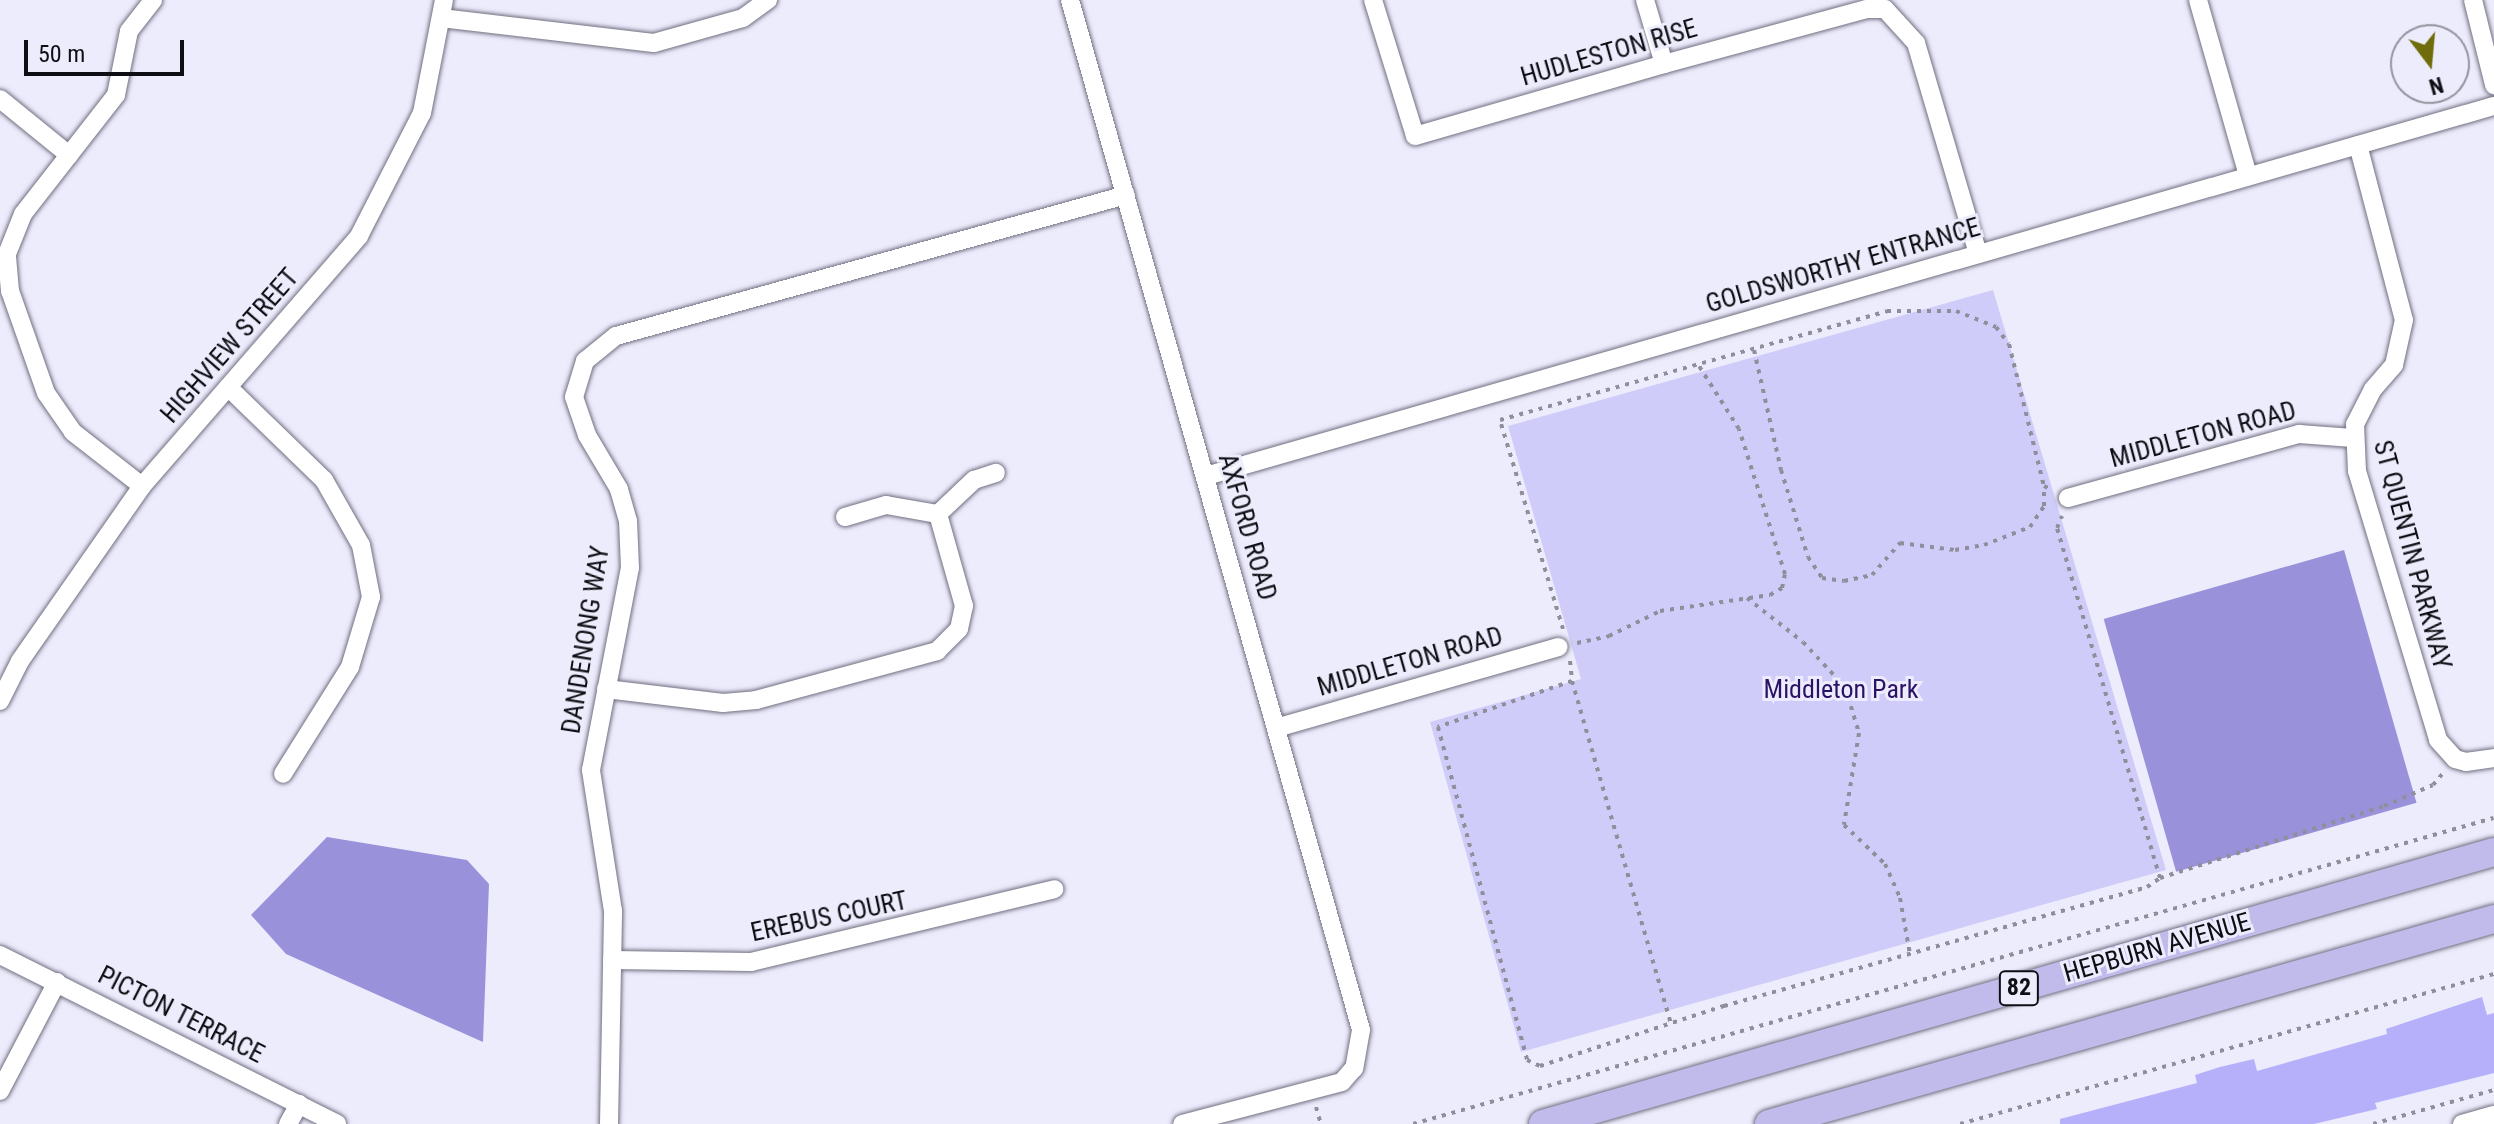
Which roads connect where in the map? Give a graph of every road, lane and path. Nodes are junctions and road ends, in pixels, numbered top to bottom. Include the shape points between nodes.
1 (153, 0) edge
2 (768, 0) edge
3 (1070, 0) edge
4 (1373, 0) edge
5 (1645, 0) edge
6 (2198, 0) edge
7 (2473, 0) edge
8 (1887, 5) edge
9 (443, 9) edge
10 (1664, 64) junction
11 (2494, 85) edge
12 (0, 99) edge
13 (2494, 106) edge
14 (2358, 145) junction
15 (69, 155) junction
16 (2248, 176) junction
17 (1126, 195) junction
18 (1978, 254) junction
19 (1754, 350) junction
20 (1699, 366) junction
21 (228, 387) junction
22 (2353, 438) junction
23 (996, 473) dead end
24 (1206, 476) junction
25 (142, 486) junction
26 (2044, 486) junction
27 (2068, 498) junction
28 (938, 514) junction
29 (845, 517) dead end
30 (1747, 598) junction
31 (1563, 646) junction
32 (1572, 681) junction
33 (606, 689) junction
34 (0, 701) edge
35 (1276, 728) junction
36 (2494, 758) edge
37 (2455, 759) junction
38 (283, 774) dead end
39 (2494, 818) edge
40 (2494, 852) edge
41 (2160, 878) junction
42 (1054, 889) dead end
43 (2494, 919) edge
44 (1910, 954) junction
45 (0, 955) edge
46 (612, 960) junction
47 (2494, 974) edge
48 (57, 982) junction
49 (1671, 1023) junction
50 (2494, 1090) edge
51 (0, 1091) edge
52 (299, 1104) junction
53 (2494, 1115) edge
54 (288, 1124) edge
55 (337, 1124) edge
56 (609, 1124) edge
57 (1182, 1124) edge
58 (1413, 1124) edge
59 (1543, 1124) edge
60 (1769, 1124) edge
61 (1960, 1124) edge
62 (2373, 1124) edge
63 (2462, 1124) edge

1 - 15 street via 129,31 116,95
2 - 9 street via 743,18 654,43
3 - 17 street, AXFORD ROAD
4 - 10 street, HUDLESTON RISE via 1415,136
5 - 10 street
6 - 16 street
7 - 11 street
8 - 10 street, HUDLESTON RISE
8 - 18 street, HUDLESTON RISE via 1916,43
9 - 21 street, HIGHVIEW STREET via 422,113 359,236
12 - 15 street
13 - 14 street, GOLDSWORTHY ENTRANCE
14 - 16 street, GOLDSWORTHY ENTRANCE
14 - 22 street, ST QUENTIN PARKWAY via 2404,320 2398,356 2363,407
15 - 25 street via 23,214 7,254 10,291 46,393 73,432
16 - 18 street, GOLDSWORTHY ENTRANCE
17 - 24 street, AXFORD ROAD
17 - 33 street, DANDENONG WAY via 616,336 585,361 574,397 587,435 619,489 628,521 630,568
18 - 24 street, GOLDSWORTHY ENTRANCE
19 - 20 path
19 - 26 path via 1887,311 1956,311 1996,327 2009,344
19 - 26 path via 1781,470 1808,557 1822,578 1844,581 1872,575 1900,543 1955,550 2030,527 2044,506
20 - 30 path via 1739,429 1785,574 1782,588
20 - 31 path via 1500,420
21 - 25 street, HIGHVIEW STREET
21 - 38 street via 324,480 361,545 371,597 350,667
22 - 27 street, MIDDLETON ROAD via 2299,434
22 - 37 street, ST QUENTIN PARKWAY via 2357,471 2433,727
23 - 28 street via 974,480
24 - 35 street, AXFORD ROAD
25 - 34 street, HIGHVIEW STREET via 20,661
26 - 27 path
27 - 41 path via 2057,528
28 - 29 street via 886,505
28 - 33 street via 964,606 959,629 937,651 756,700 723,703
30 - 31 path via 1660,611 1609,636
30 - 44 path via 1803,642 1845,687 1859,733 1844,825 1885,864 1900,898
31 - 32 path
31 - 35 street, MIDDLETON ROAD
32 - 49 path
32 - 49 path via 1438,727 1527,1060 1540,1066
33 - 46 street, DANDENONG WAY via 591,770 611,873
35 - 57 street, AXFORD ROAD via 1361,1030 1354,1068 1326,1089
36 - 37 street via 2480,763
37 - 41 path via 2433,785 2384,806
39 - 58 path
40 - 59 main road, HEPBURN AVENUE / 82
41 - 44 path via 2147,887
42 - 46 street, EREBUS COURT via 751,962
43 - 60 main road, 82
44 - 49 path
45 - 48 street, PICTON TERRACE
46 - 56 street, DANDENONG WAY
47 - 61 path
48 - 51 street
48 - 52 street, PICTON TERRACE
50 - 62 path
52 - 54 street
52 - 55 street, PICTON TERRACE
53 - 63 street

